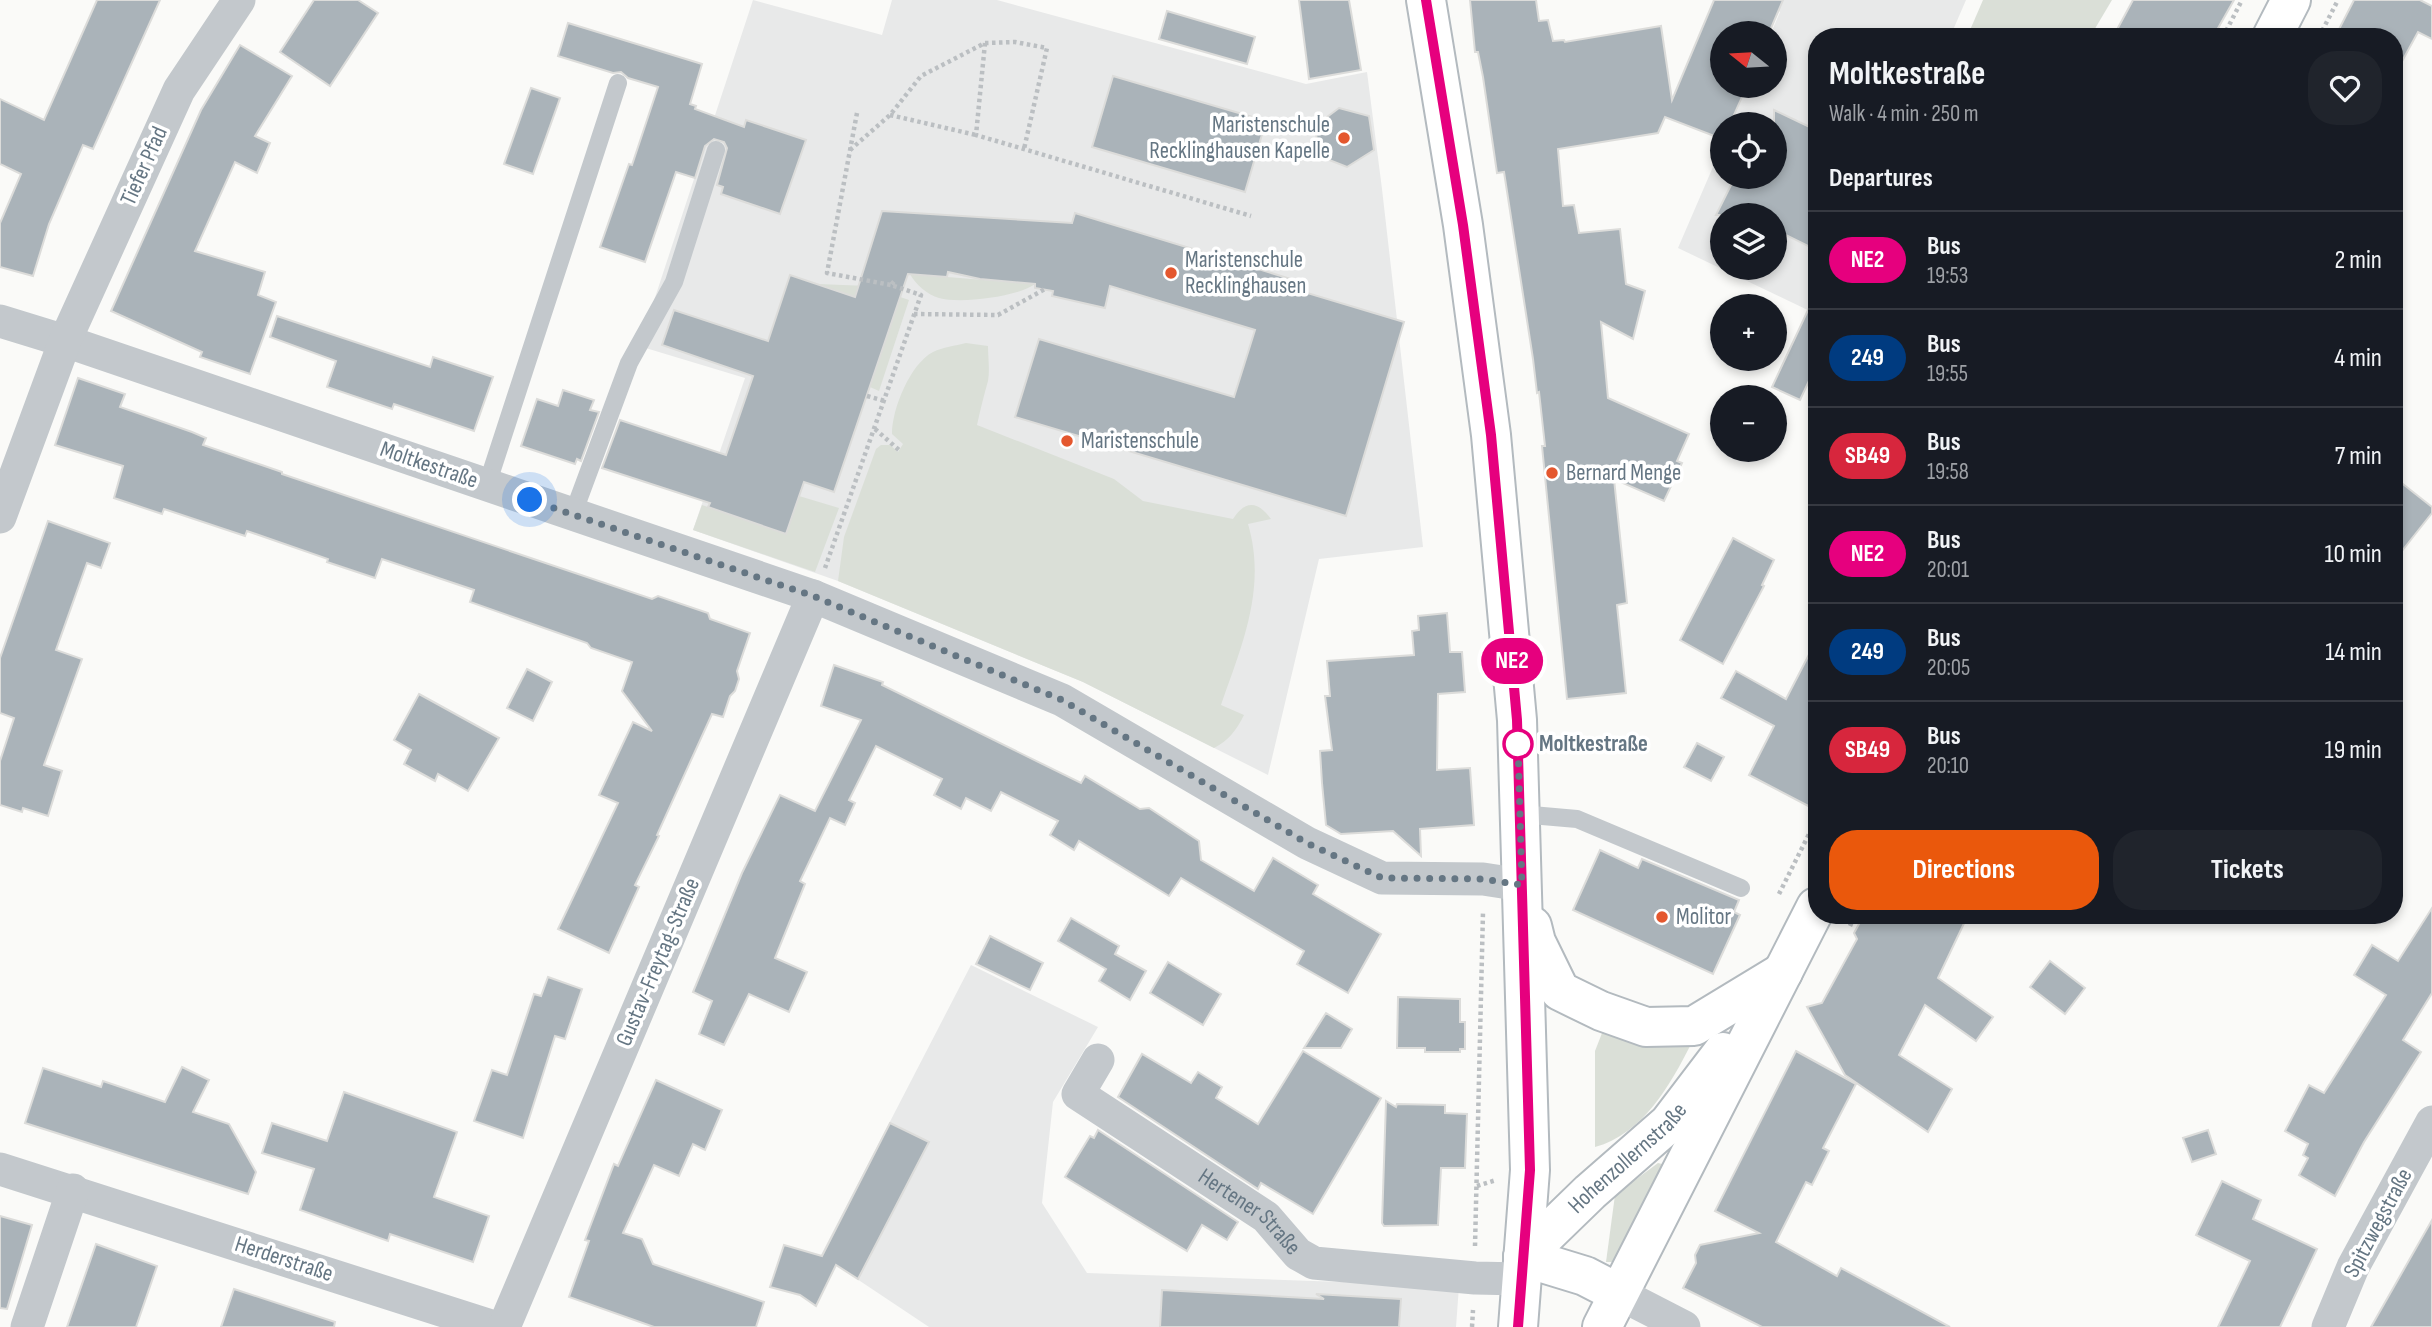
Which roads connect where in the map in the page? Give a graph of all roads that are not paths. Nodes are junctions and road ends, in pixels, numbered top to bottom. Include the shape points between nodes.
1 (239, 0) edge
2 (1426, 0) edge
3 (2291, 0) edge
4 (2277, 28) edge
5 (618, 83) dead end
6 (716, 150) dead end
7 (0, 321) edge
8 (65, 341) junction
9 (486, 485) junction
10 (573, 514) junction
11 (0, 517) edge
12 (813, 596) junction
13 (1520, 814) junction
14 (1522, 885) junction
15 (1741, 888) dead end
16 (1808, 923) edge
17 (1783, 972) junction
18 (1098, 1060) dead end
19 (2432, 1122) edge
20 (0, 1168) edge
21 (73, 1191) junction
22 (1522, 1268) junction
23 (1610, 1310) edge
24 (27, 1327) edge
25 (494, 1327) edge
26 (504, 1327) edge
27 (1518, 1327) edge
28 (1684, 1327) edge
29 (2328, 1327) edge

1 - 8 street, Tiefer Pfad via 179,89
2 - 13 main road via 1491,435 1517,720
3 - 4 main road
5 - 9 lane
6 - 10 lane via 674,282 629,363
7 - 8 street, Moltkestraße
8 - 9 street, Moltkestraße
8 - 11 street, Tiefer Pfad
9 - 10 street, Moltkestraße
10 - 12 street, Moltkestraße
12 - 14 street, Moltkestraße via 1062,700 1307,843 1382,878 1483,879
12 - 26 street, Gustav-Freytag-Straße
13 - 14 main road
13 - 15 lane via 1577,819
14 - 17 main road via 1536,942 1560,991 1646,1027 1694,1026
14 - 22 main road via 1530,1170
16 - 17 main road, Hohenzollernstraße
17 - 22 main road, Hohenzollernstraße via 1669,1123 1591,1192
17 - 23 main road, Hohenzollernstraße
18 - 22 street, Hertener Straße via 1078,1094 1266,1217 1298,1254 1314,1263 1475,1278
19 - 29 street, Spitzwegstraße via 2353,1267
20 - 21 street, Herderstraße
21 - 24 street
21 - 25 street, Herderstraße
22 - 23 main road via 1585,1276
22 - 27 main road
23 - 28 street

